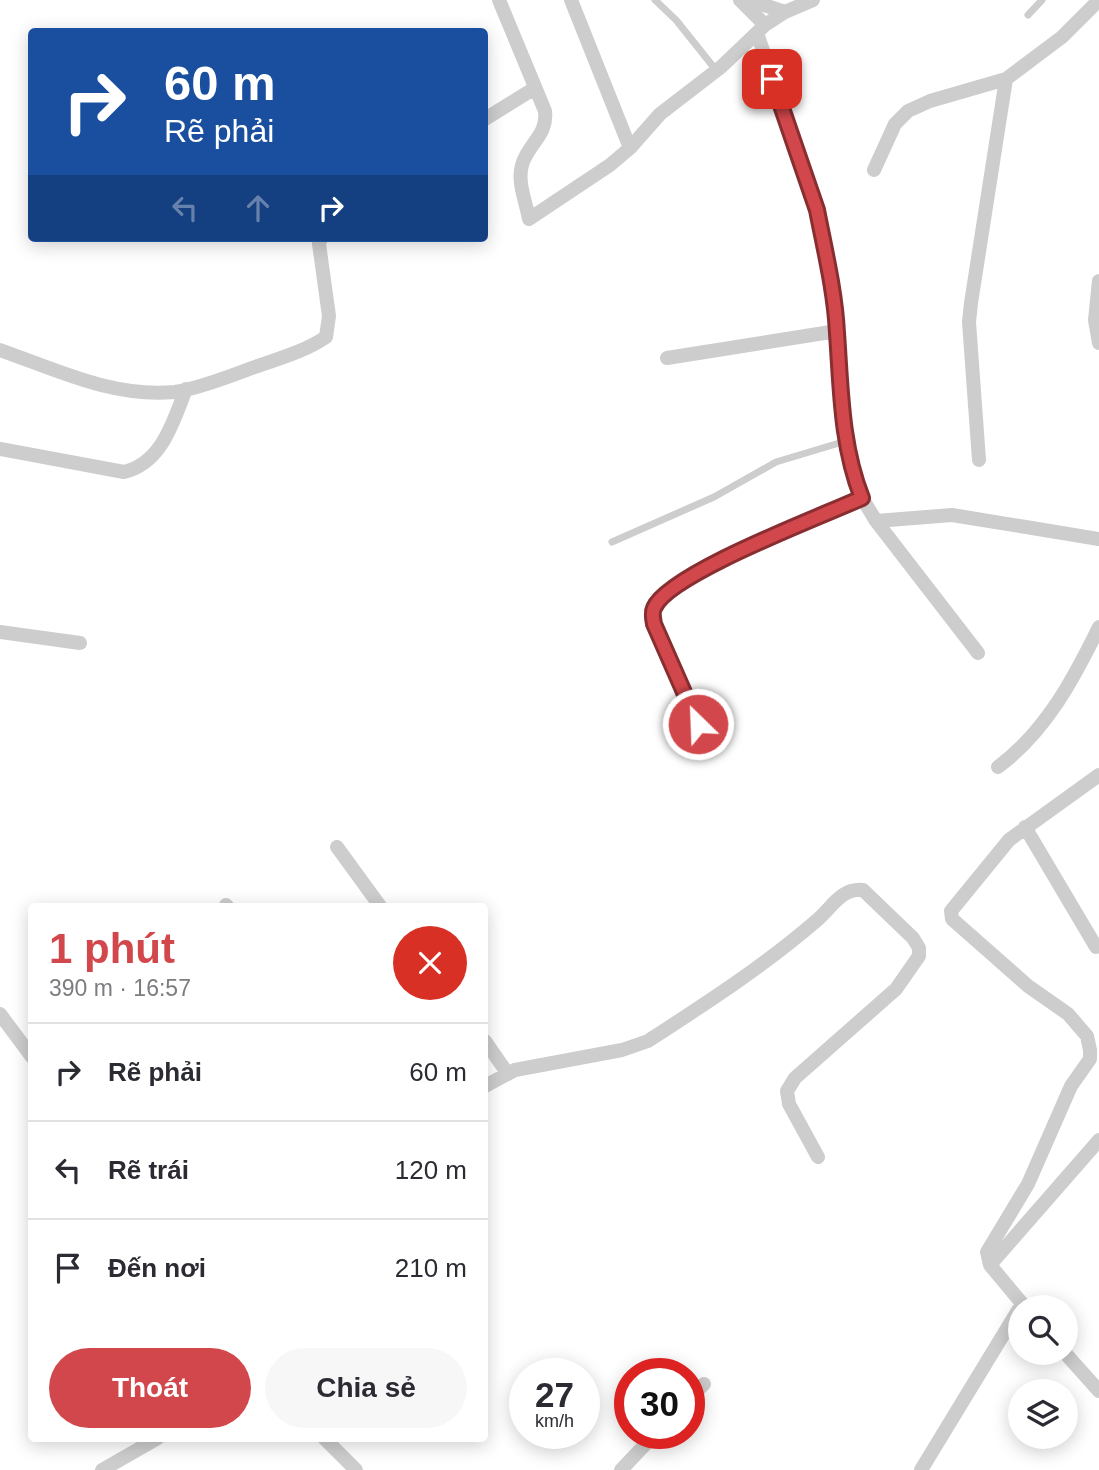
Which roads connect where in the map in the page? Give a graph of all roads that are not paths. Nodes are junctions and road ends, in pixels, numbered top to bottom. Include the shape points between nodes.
1 (571, 0) edge
2 (655, 0) edge
3 (740, 0) edge
4 (749, 0) edge
5 (813, 0) edge
6 (1042, 0) edge
7 (1098, 0) edge
8 (502, 1) edge
9 (785, 12) junction
10 (1028, 15) dead end
11 (761, 29) junction
12 (716, 71) junction
13 (1006, 79) junction
14 (535, 88) junction
15 (488, 117) edge
16 (630, 148) junction
17 (874, 170) dead end
18 (320, 242) edge
19 (1099, 281) edge
20 (837, 331) junction
21 (1099, 343) edge
22 (0, 350) edge
23 (667, 358) dead end
24 (186, 389) junction
25 (846, 441) junction
26 (0, 449) edge
27 (979, 460) dead end
28 (862, 498) junction
29 (876, 521) junction
30 (1099, 539) edge
31 (612, 542) dead end
32 (1099, 627) edge
33 (0, 632) edge
34 (80, 643) dead end
35 (978, 653) dead end
36 (698, 724) dead end
37 (998, 767) dead end
38 (1096, 783) edge
39 (1025, 827) junction
40 (337, 847) dead end
41 (378, 903) edge
42 (1096, 947) dead end
43 (0, 1014) edge
44 (488, 1045) edge
45 (28, 1052) edge
46 (508, 1074) junction
47 (488, 1084) edge
48 (1099, 1140) edge
49 (818, 1157) dead end
50 (990, 1265) junction
51 (1014, 1295) edge
52 (1008, 1330) edge
53 (1076, 1365) edge
54 (1099, 1391) edge
55 (151, 1442) edge
56 (328, 1442) edge
57 (641, 1449) edge
58 (102, 1470) edge
59 (356, 1470) edge
60 (621, 1470) edge
61 (921, 1470) edge

1 - 16 street
2 - 12 lane
3 - 11 street
4 - 9 street
5 - 9 street
6 - 10 lane
7 - 13 street via 1062,37
8 - 14 street
9 - 11 street
11 - 12 street
11 - 20 street via 817,210
12 - 16 street via 660,114
13 - 17 street via 908,111 895,124
13 - 27 street via 969,322
14 - 15 street
14 - 16 street via 546,120 521,166 529,219
18 - 24 street via 326,337 313,346
19 - 21 street via 1095,320
20 - 23 street
20 - 25 street
22 - 24 street via 119,391
24 - 26 street via 161,445 136,469 124,472
25 - 28 street
25 - 31 lane via 776,462 713,497
28 - 29 street
28 - 36 street via 692,574 658,602 653,609 654,624
29 - 30 street via 952,515
29 - 35 street
32 - 37 street via 1053,711 1019,751
33 - 34 street
38 - 39 street
39 - 42 street
39 - 50 street via 951,911 952,919 1079,1025 1087,1036 1090,1059 1071,1086 1028,1184 987,1252
40 - 41 street
43 - 45 street
44 - 46 street
46 - 47 street
46 - 49 street via 648,1041 784,948 843,894 863,890 913,938 919,956 895,989 795,1078 787,1091 789,1104
48 - 50 street
50 - 51 street
52 - 61 street
53 - 54 street
55 - 58 street
56 - 59 street
57 - 60 street

